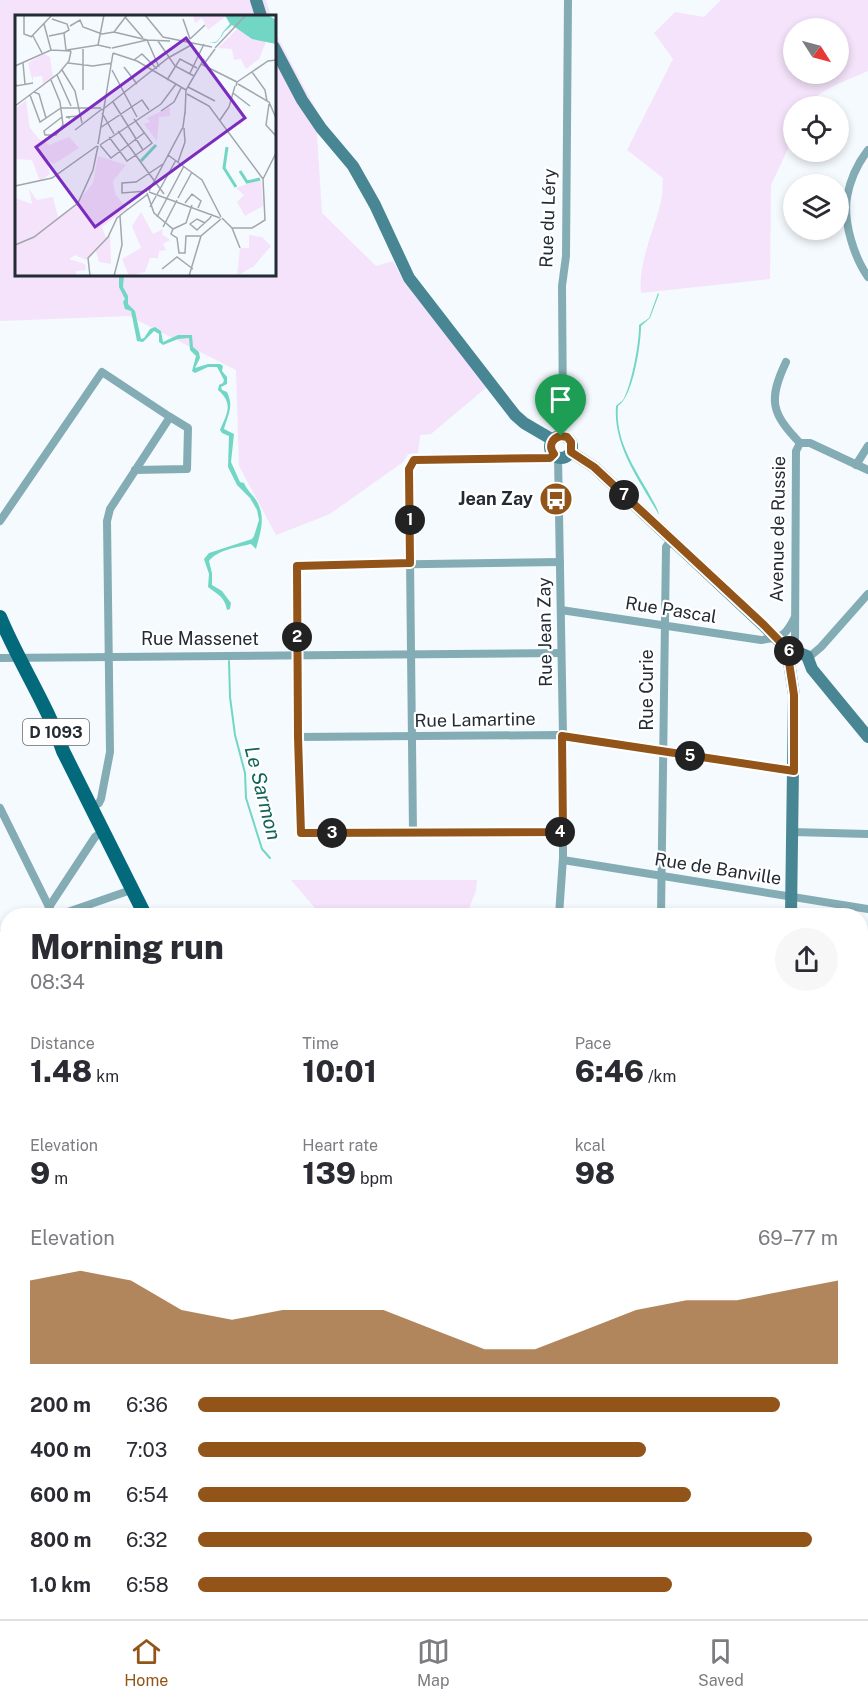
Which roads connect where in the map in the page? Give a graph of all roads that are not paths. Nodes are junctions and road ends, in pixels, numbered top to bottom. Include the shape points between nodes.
1 (256, 0) edge
2 (568, 0) edge
3 (261, 15) edge
4 (276, 51) edge
5 (868, 150) edge
6 (868, 277) edge
7 (786, 362) dead end
8 (170, 417) junction
9 (557, 438) junction
10 (800, 443) junction
11 (868, 446) edge
12 (571, 452) junction
13 (556, 456) junction
14 (856, 465) junction
15 (135, 470) junction
16 (868, 470) edge
17 (0, 521) edge
18 (672, 539) junction
19 (560, 562) junction
20 (410, 563) junction
21 (868, 594) edge
22 (561, 610) junction
23 (0, 617) edge
24 (795, 617) junction
25 (664, 626) junction
26 (776, 637) junction
27 (561, 653) junction
28 (411, 654) junction
29 (108, 656) junction
30 (297, 656) junction
31 (0, 658) edge
32 (19, 658) junction
33 (800, 663) junction
34 (562, 736) junction
35 (298, 737) junction
36 (412, 737) junction
37 (868, 737) edge
38 (663, 752) junction
39 (794, 771) junction
40 (0, 808) edge
41 (91, 808) junction
42 (103, 831) junction
43 (563, 832) junction
44 (792, 832) junction
45 (413, 833) junction
46 (868, 834) edge
47 (563, 860) junction
48 (662, 877) junction
49 (131, 890) junction
50 (792, 897) junction
51 (50, 908) edge
52 (53, 908) edge
53 (78, 908) edge
54 (141, 908) edge
55 (560, 908) edge
56 (661, 908) edge
57 (791, 908) edge
58 (862, 908) edge

1 - 3 street
2 - 9 street, Rue du Léry via 563,420
4 - 9 street via 321,128 353,166 409,278 515,415
5 - 6 street via 847,198 855,251
7 - 10 street via 776,383 774,399 782,422
8 - 15 street
8 - 15 street via 188,428 186,469
8 - 17 street via 102,372
9 - 12 street via 567,437
9 - 13 street via 551,449
10 - 14 street via 810,443
10 - 24 street, Avenue de Russie via 796,451
11 - 14 street
12 - 13 street via 564,457
12 - 18 street via 594,467
13 - 19 street, Rue Jean Zay
13 - 20 street via 540,460 414,460 409,469
14 - 16 street
15 - 29 street via 110,509 107,521
18 - 25 street, Rue Curie via 666,548
18 - 26 street
19 - 20 street
19 - 22 street, Rue Jean Zay
20 - 28 street
20 - 30 street via 297,566
21 - 33 street
22 - 25 street, Rue Pascal
22 - 27 street, Rue Jean Zay
23 - 32 main road, D 1093
24 - 26 street, Avenue de Russie via 788,632
24 - 33 street, Avenue de Russie via 795,646
25 - 26 street, Rue Pascal via 761,640
25 - 38 street, Rue Curie
26 - 33 street
27 - 28 street, Rue Massenet
27 - 34 street, Rue Jean Zay
28 - 30 street, Rue Massenet
28 - 36 street
29 - 30 street, Rue Massenet
29 - 32 street, Rue Massenet
29 - 41 street via 110,752 101,799
30 - 35 street
31 - 32 street, Rue Massenet
32 - 41 main road, D 1093
33 - 37 street via 818,677
33 - 39 street, Avenue de Russie via 794,695
34 - 36 street, Rue Lamartine
34 - 38 street, Rue Lamartine
34 - 43 street, Rue Jean Zay
35 - 36 street, Rue Lamartine
35 - 45 street via 301,833
36 - 45 street
38 - 39 street, Rue Lamartine
38 - 48 street, Rue Curie
39 - 44 street, Avenue de Russie
40 - 51 street
41 - 42 main road, D 1093
42 - 49 main road, D 1093
42 - 52 street via 95,837
43 - 45 street
43 - 47 street, Rue Jean Zay
44 - 46 street
44 - 50 street, Avenue de Russie
47 - 48 street, Rue de Banville
47 - 55 street, Rue Jean Zay
48 - 50 street, Rue de Banville
48 - 56 street, Rue Curie
49 - 53 street
49 - 54 main road, D 1093
50 - 57 street, Avenue de Russie
50 - 58 street, Rue de Banville

